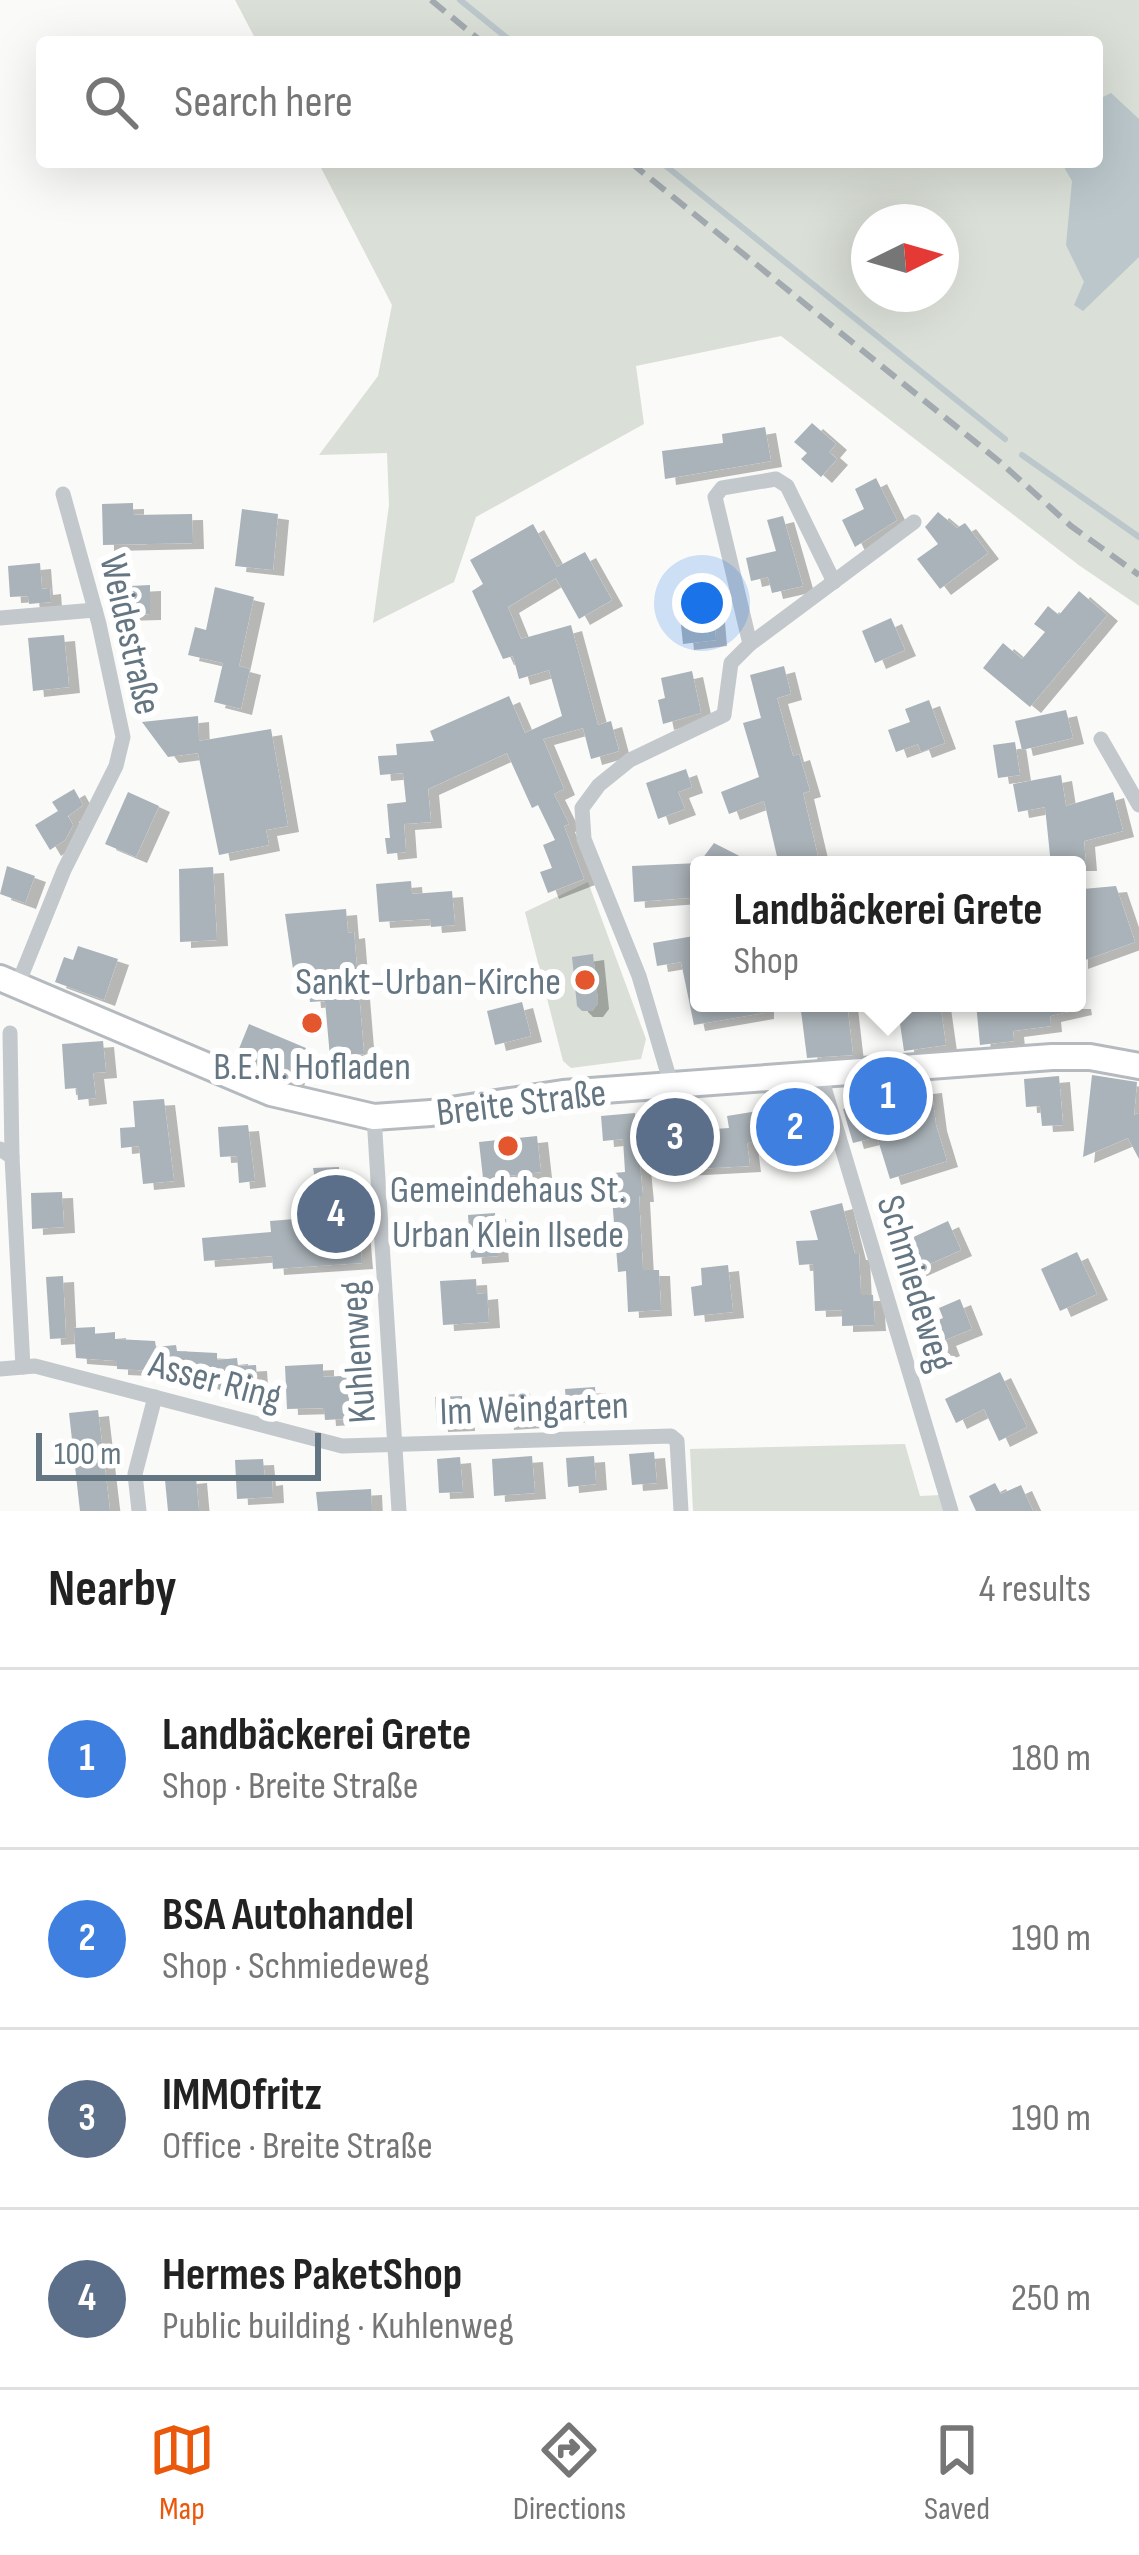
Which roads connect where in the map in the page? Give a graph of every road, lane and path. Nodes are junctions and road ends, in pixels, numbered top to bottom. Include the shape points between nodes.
1 (63, 494) dead end
2 (914, 522) dead end
3 (834, 582) junction
4 (95, 610) junction
5 (0, 617) edge
6 (750, 644) junction
7 (1101, 739) dead end
8 (1139, 805) edge
9 (9, 981) edge
10 (10, 1033) dead end
11 (1139, 1066) edge
12 (820, 1074) junction
13 (671, 1084) junction
14 (374, 1117) junction
15 (6, 1153) edge
16 (23, 1366) junction
17 (0, 1369) edge
18 (155, 1397) junction
19 (394, 1444) junction
20 (139, 1511) edge
21 (398, 1511) edge
22 (681, 1511) edge
23 (952, 1511) edge

1 - 4 street, Weidestraße
2 - 3 street
3 - 6 street
3 - 6 street via 787,486 776,478 722,488 715,497
4 - 5 street
4 - 9 street, Weidestraße via 123,737
6 - 13 street via 731,663 724,716 630,760 598,784 583,808 584,839
7 - 8 street
9 - 14 main road, Breite Straße via 272,1094
10 - 15 street
11 - 12 main road, Breite Straße via 1052,1057
12 - 13 main road, Breite Straße
12 - 23 street, Schmiedeweg
13 - 14 main road, Breite Straße
14 - 19 street, Kuhlenweg
15 - 16 street
16 - 17 street, Asser Ring
16 - 18 street, Asser Ring
18 - 19 street, Asser Ring via 342,1446
18 - 20 street via 136,1474
19 - 21 street, Kuhlenweg
19 - 22 street, Im Weingarten via 671,1436

